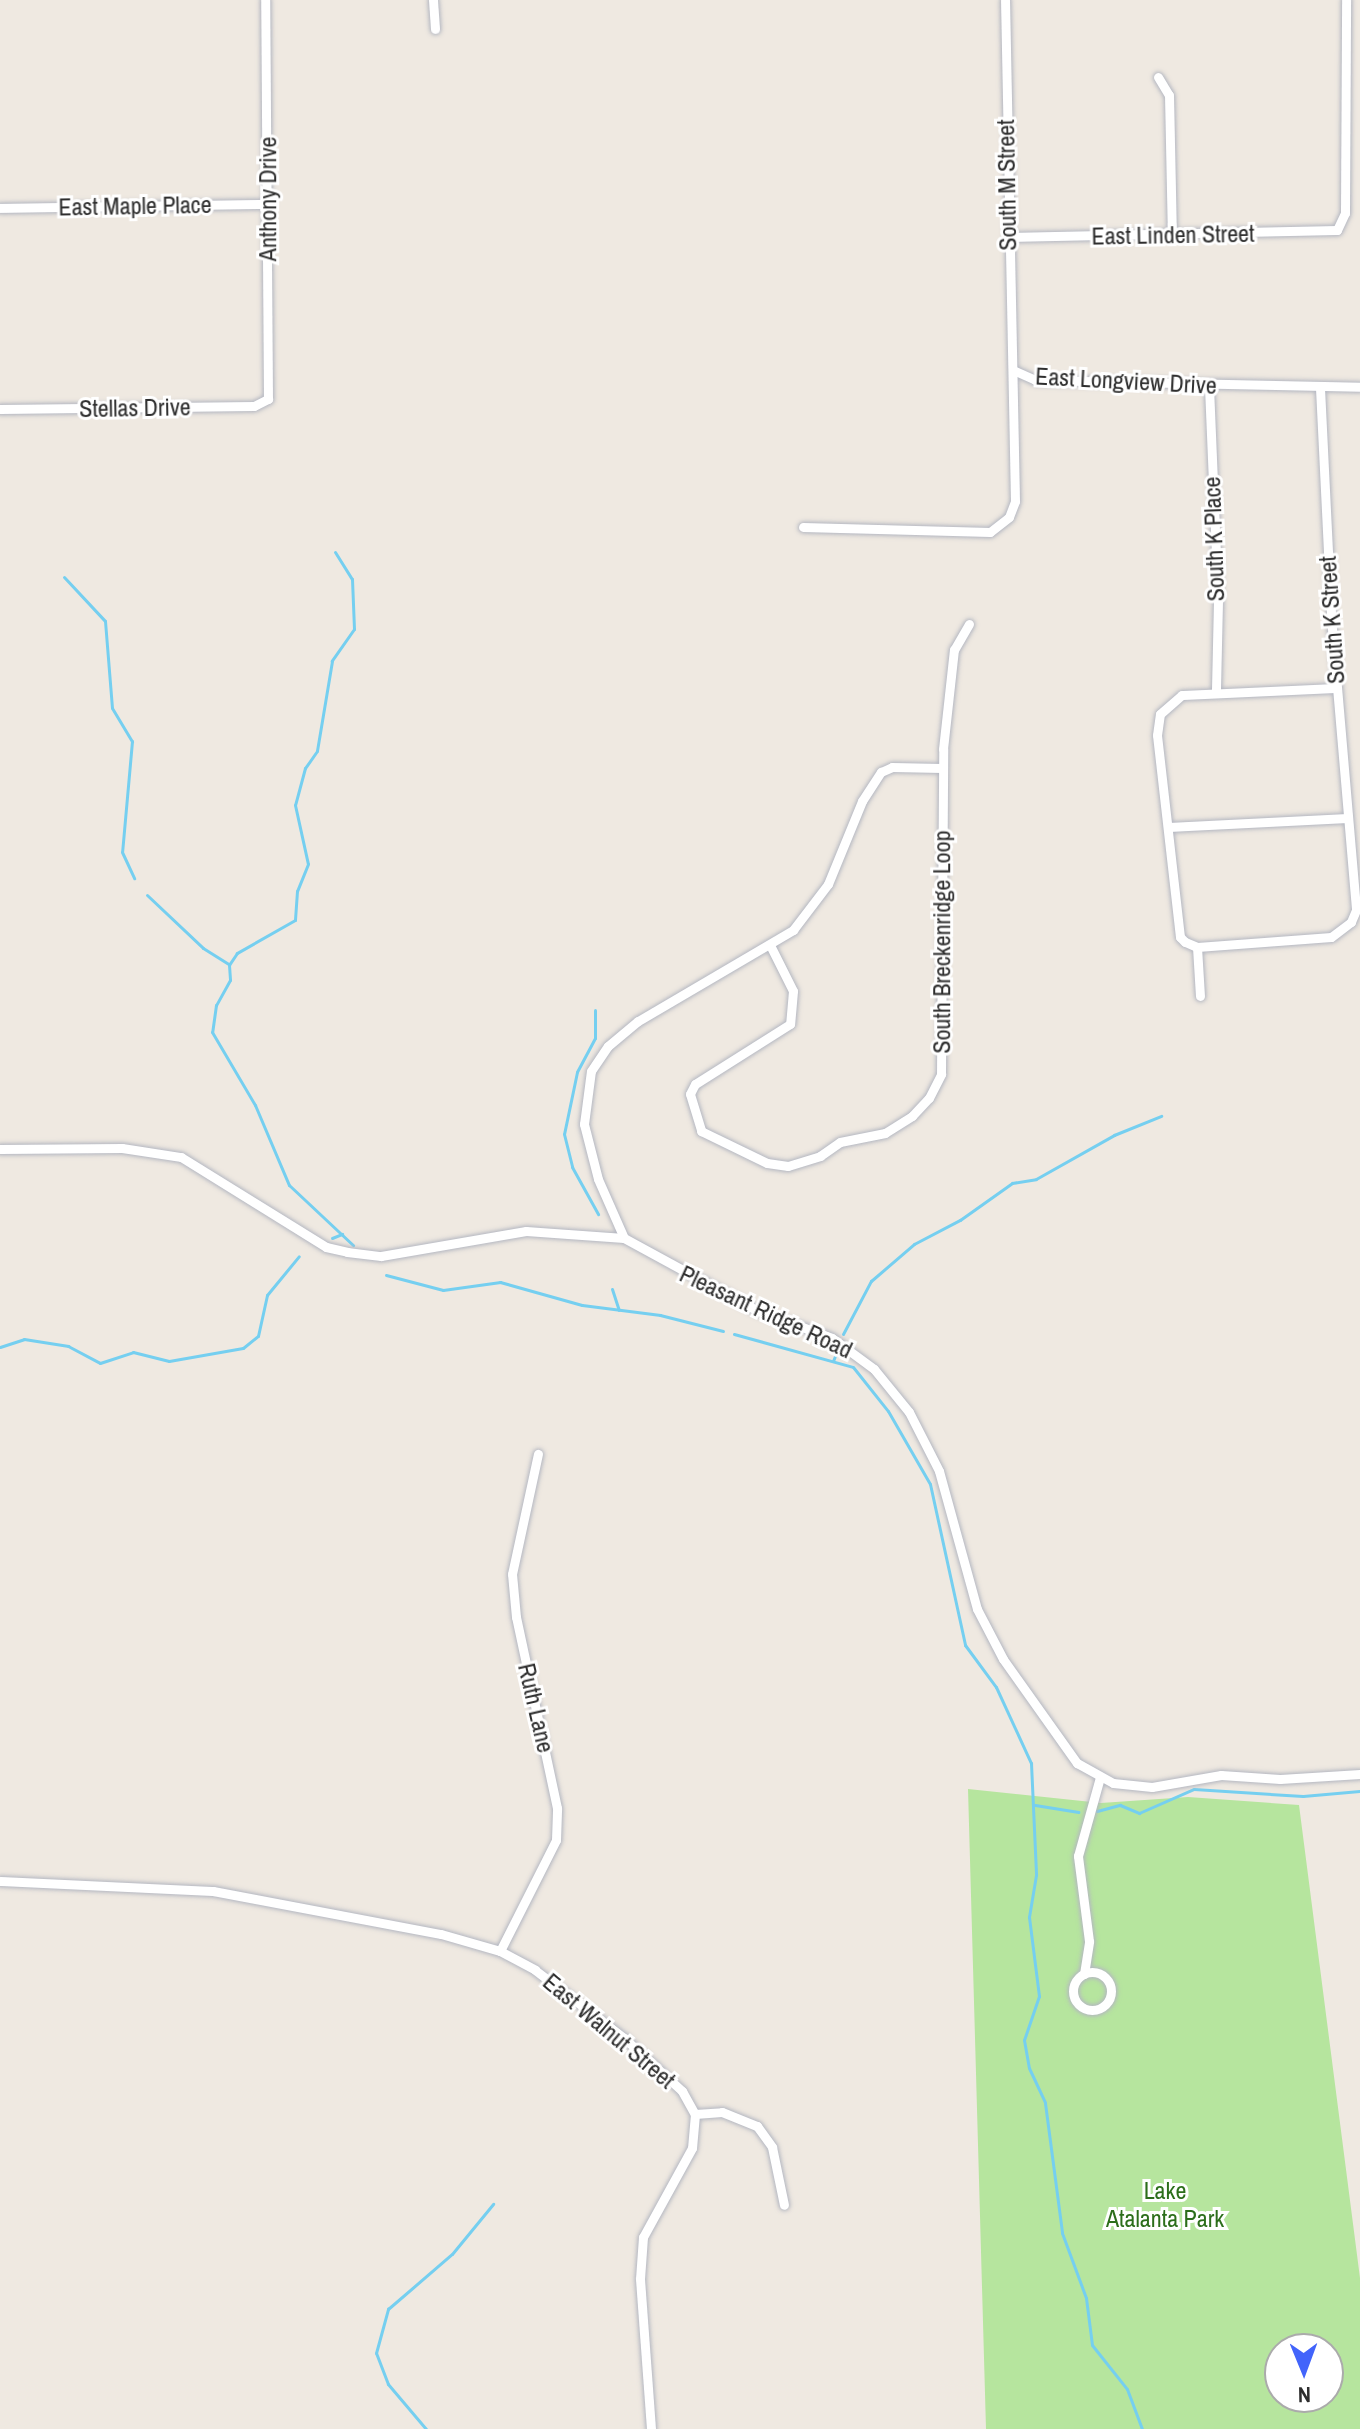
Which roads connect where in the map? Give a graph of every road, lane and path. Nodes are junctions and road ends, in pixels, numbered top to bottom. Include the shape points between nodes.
1 (265, 0) edge
2 (433, 0) edge
3 (1005, 0) edge
4 (1346, 0) edge
5 (435, 29) dead end
6 (1158, 77) dead end
7 (269, 204) junction
8 (0, 208) edge
9 (1172, 235) junction
10 (1008, 237) junction
11 (1013, 370) junction
12 (1209, 387) junction
13 (1360, 387) edge
14 (1320, 388) junction
15 (268, 399) joint
16 (0, 409) edge
17 (803, 527) dead end
18 (969, 624) dead end
19 (1336, 688) junction
20 (1216, 691) junction
21 (942, 768) junction
22 (1348, 818) junction
23 (1168, 827) junction
24 (771, 947) junction
25 (1197, 947) junction
26 (1200, 996) dead end
27 (0, 1149) edge
28 (624, 1238) junction
29 (538, 1454) dead end
30 (1360, 1774) edge
31 (1100, 1777) junction
32 (0, 1881) edge
33 (500, 1951) junction
34 (1084, 1974) junction
35 (695, 2114) junction
36 (784, 2205) dead end
37 (651, 2429) edge

1 - 7 street, Anthony Drive
2 - 5 street
3 - 10 street, South M Street
4 - 9 street, East Linden Street via 1345,213 1337,230
6 - 9 street via 1169,95
7 - 8 street, East Maple Place
7 - 15 street, Anthony Drive
9 - 10 street, East Linden Street
10 - 11 street, South M Street
11 - 12 street, East Longview Drive via 1035,380
11 - 17 street, East Longview Drive via 1015,501 1001,527 976,532
12 - 14 street, East Longview Drive
12 - 20 street, South K Place via 1218,601
13 - 14 street, East Longview Drive
14 - 19 street, South K Street
15 - 16 street, Stellas Drive via 254,406
18 - 21 street, South Breckenridge Loop via 954,650
19 - 20 street
19 - 22 street, South K Street
20 - 23 street via 1182,695 1160,714 1157,735
21 - 24 street via 892,767 881,772 811,911
21 - 24 street, South Breckenridge Loop via 943,1054 929,1098 912,1116 885,1133 840,1142 820,1156 788,1166 767,1163 701,1131 690,1094 695,1084 790,1024 793,991
22 - 23 street
22 - 25 street, South K Street via 1356,910 1351,922 1331,937
23 - 25 street via 1180,937
24 - 28 street via 638,1021 608,1046 591,1071 584,1124 587,1143
25 - 26 street
27 - 28 street, Pleasant Ridge Road via 122,1148 181,1157 226,1180 317,1241 347,1252 381,1256 526,1231
28 - 31 street, Pleasant Ridge Road via 756,1310 832,1338 874,1369 909,1412 939,1471 953,1508 960,1560 1003,1659 1077,1763
29 - 33 street, Ruth Lane via 512,1574 516,1617 557,1808 556,1840
30 - 31 street, Pleasant Ridge Road via 1280,1779 1221,1775 1152,1787
31 - 34 street via 1078,1856 1089,1941
32 - 33 street, East Walnut Street via 213,1891 402,1925
33 - 35 street, East Walnut Street via 567,1992 624,2038 682,2091
34 - 34 street via 1075,1983 1075,2001 1090,2011 1102,2008 1111,1992 1107,1979
35 - 36 street via 722,2112 757,2126 772,2147
35 - 37 street via 692,2148 643,2237 640,2279

